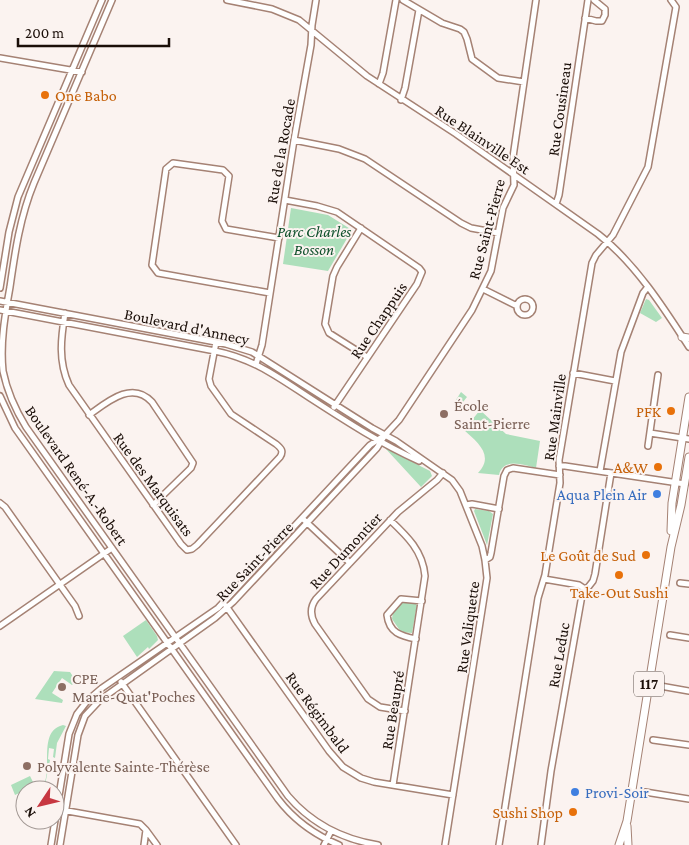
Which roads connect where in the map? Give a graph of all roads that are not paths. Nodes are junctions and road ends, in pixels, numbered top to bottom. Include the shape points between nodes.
1 (102, 0) edge
2 (112, 0) edge
3 (227, 0) edge
4 (316, 0) edge
5 (396, 0) edge
6 (403, 0) edge
7 (536, 0) edge
8 (588, 0) edge
9 (594, 0) edge
10 (671, 0) edge
11 (419, 10) junction
12 (585, 18) junction
13 (312, 30) junction
14 (0, 58) edge
15 (72, 71) junction
16 (82, 72) junction
17 (524, 82) junction
18 (378, 84) junction
19 (401, 100) junction
20 (294, 140) junction
21 (513, 174) junction
22 (285, 200) junction
23 (556, 204) junction
24 (361, 228) junction
25 (498, 233) junction
26 (279, 238) junction
27 (608, 242) junction
28 (0, 288) edge
29 (647, 288) junction
30 (483, 289) junction
31 (270, 293) junction
32 (0, 301) edge
33 (7, 302) junction
34 (517, 306) dead end
35 (3, 311) edge
36 (65, 313) junction
37 (64, 323) junction
38 (686, 338) edge
39 (216, 342) junction
40 (689, 348) edge
41 (214, 350) junction
42 (260, 356) junction
43 (367, 357) junction
44 (256, 364) junction
45 (573, 373) junction
46 (658, 375) dead end
47 (615, 381) junction
48 (10, 397) junction
49 (689, 397) edge
50 (1, 400) edge
51 (335, 404) junction
52 (330, 411) junction
53 (89, 415) junction
54 (650, 433) junction
55 (384, 435) junction
56 (686, 438) edge
57 (379, 441) junction
58 (648, 446) dead end
59 (689, 456) edge
60 (428, 464) junction
61 (559, 466) junction
62 (600, 471) junction
63 (611, 473) junction
64 (443, 474) junction
65 (560, 475) junction
66 (676, 483) junction
67 (685, 484) junction
68 (0, 503) edge
69 (153, 505) junction
70 (466, 505) junction
71 (499, 509) junction
72 (302, 518) junction
73 (390, 520) junction
74 (307, 523) junction
75 (671, 547) junction
76 (112, 548) junction
77 (104, 553) junction
78 (485, 560) junction
79 (350, 563) junction
80 (544, 579) junction
81 (680, 583) dead end
82 (689, 584) edge
83 (60, 585) junction
84 (586, 589) junction
85 (422, 601) junction
86 (222, 602) junction
87 (228, 607) junction
88 (79, 616) dead end
89 (0, 626) edge
90 (670, 635) dead end
91 (175, 638) junction
92 (689, 638) edge
93 (416, 639) junction
94 (167, 643) junction
95 (179, 644) junction
96 (172, 649) junction
97 (117, 678) junction
98 (122, 684) junction
99 (649, 684) junction
100 (689, 691) edge
101 (405, 711) junction
102 (653, 740) dead end
103 (689, 745) edge
104 (61, 780) edge
105 (393, 785) junction
106 (645, 792) dead end
107 (453, 795) junction
108 (689, 799) edge
109 (65, 810) joint
110 (627, 821) junction
111 (54, 830) edge
112 (62, 830) edge
113 (146, 830) junction
114 (331, 831) junction
115 (325, 842) edge
116 (51, 845) edge
117 (60, 845) edge
118 (144, 845) edge
119 (157, 845) edge
120 (236, 845) edge
121 (339, 845) edge
122 (378, 845) edge
123 (445, 845) edge
124 (499, 845) edge
125 (541, 845) edge
126 (619, 845) edge
127 (628, 845) edge

1 - 15 street
2 - 16 street, Boulevard René-A.-Robert
3 - 13 street, Rue Blainville Est via 279,11
4 - 13 street, Rue de la Rocade
5 - 18 street via 383,73
6 - 11 street
7 - 17 street, Rue Saint-Pierre
8 - 12 street, Rue Cousineau
9 - 12 street via 605,9 602,21
10 - 27 street, Rue Mainville via 676,7 648,167
11 - 17 street via 464,32 472,59 498,78
11 - 19 street
12 - 23 street, Rue Cousineau
13 - 18 street, Rue Blainville Est
13 - 20 street, Rue de la Rocade
14 - 15 street
15 - 16 street
15 - 28 street via 18,197
16 - 33 street, Boulevard René-A.-Robert via 28,199
17 - 21 street, Rue Saint-Pierre via 512,161
18 - 19 street, Rue Blainville Est
19 - 21 street, Rue Blainville Est via 450,129
20 - 22 street, Rue de la Rocade
20 - 25 street via 339,149 366,159 461,223
21 - 23 street, Rue Blainville Est
21 - 25 street, Rue Saint-Pierre via 514,184 504,204
22 - 24 street, Rue Chappuis via 337,212
22 - 26 street, Rue de la Rocade
23 - 27 street, Rue Blainville Est
24 - 43 street via 337,267 325,324 329,333
24 - 43 street, Rue Chappuis via 422,272 420,280
25 - 30 street, Rue Saint-Pierre via 492,267
26 - 31 street, Rue de la Rocade
26 - 31 street via 226,230 222,221 229,176 223,170 173,163 166,169 152,265 158,273
27 - 29 street, Rue Blainville Est
27 - 45 street, Rue Mainville via 592,263
29 - 38 street, Rue Blainville Est
29 - 47 street via 624,340
30 - 34 street
30 - 55 street, Rue Saint-Pierre via 400,418
31 - 42 street, Rue de la Rocade
32 - 33 street, Boulevard d'Annecy
33 - 35 street, Boulevard René-A.-Robert
33 - 36 street, Boulevard d'Annecy
35 - 37 street, Boulevard d'Annecy
35 - 48 street, Boulevard René-A.-Robert via 2,352
36 - 37 street, Rue des Marquisats
36 - 39 street, Boulevard d'Annecy
37 - 41 street, Boulevard d'Annecy
37 - 53 street, Rue des Marquisats via 60,349 62,366 70,386
38 - 40 street, Rue Blainville Est
39 - 41 street, Rue des Marquisats
39 - 42 street, Boulevard d'Annecy
41 - 44 street, Boulevard d'Annecy
41 - 69 street, Rue des Marquisats via 209,379 211,386 231,414 278,446 281,454 192,549 187,550 183,546
42 - 44 street, Rue de la Rocade
42 - 51 street, Boulevard d'Annecy
43 - 51 street, Rue Chappuis
44 - 52 street, Boulevard d'Annecy
45 - 47 street
45 - 61 street, Rue Mainville
46 - 54 street
47 - 62 street
48 - 50 street
48 - 76 street, Boulevard René-A.-Robert via 26,427
49 - 56 main road, 117
50 - 77 street, Boulevard René-A.-Robert via 15,428
51 - 52 street, Rue Chappuis
51 - 55 street, Boulevard d'Annecy
52 - 57 street, Boulevard d'Annecy
53 - 69 street, Rue des Marquisats
53 - 69 street via 127,393 145,396 157,410 193,463
54 - 56 street
54 - 58 street
55 - 57 street, Rue Saint-Pierre
55 - 60 street, Boulevard d'Annecy
56 - 66 main road, 117
57 - 60 street, Boulevard d'Annecy
57 - 72 street, Rue Saint-Pierre via 370,445
57 - 74 street, Rue Saint-Pierre
59 - 67 main road, 117
60 - 64 street, Boulevard d'Annecy
61 - 62 street
61 - 65 street, Rue Mainville
62 - 63 street
63 - 66 street
63 - 84 street, Rue Leduc via 595,574
64 - 70 street, Boulevard d'Annecy via 456,484
64 - 73 street, Rue Dumontier
65 - 71 street, Rue Valiquette via 508,469
65 - 80 street, Rue Mainville
66 - 67 street
66 - 75 main road, 117
67 - 75 main road, 117
68 - 83 street
70 - 71 street
70 - 78 street, Boulevard d'Annecy
71 - 78 street, Rue Valiquette via 490,557
72 - 74 street
72 - 86 street, Rue Saint-Pierre
73 - 79 street, Rue Dumontier
73 - 85 street, Rue Beaupré via 419,554 425,576
74 - 79 street
74 - 87 street, Rue Saint-Pierre
75 - 99 main road, 117
76 - 77 street
76 - 91 street, Boulevard René-A.-Robert
77 - 83 street
77 - 94 street, Boulevard René-A.-Robert
78 - 107 street, Rue Valiquette via 486,586
79 - 101 street, Rue Dumontier via 314,601 312,619 368,699 380,707
80 - 84 street
80 - 124 street, Rue Mainville via 538,598
81 - 82 street
83 - 88 street
83 - 89 street
84 - 125 street, Rue Leduc via 579,610
85 - 93 street, Rue Beaupré
85 - 93 street via 401,599 387,615 397,634
86 - 87 street, Rue Régimbald
86 - 91 street, Rue Saint-Pierre
87 - 95 street, Rue Saint-Pierre
87 - 105 street, Rue Régimbald via 338,762 361,778
90 - 92 street
91 - 94 street, Rue Saint-Pierre
91 - 95 street, Boulevard René-A.-Robert
93 - 101 street, Rue Beaupré
94 - 96 street, Boulevard René-A.-Robert
94 - 97 street, Rue Saint-Pierre
95 - 96 street, Rue Saint-Pierre
95 - 114 street, Boulevard René-A.-Robert via 285,793 307,815
96 - 98 street, Rue Saint-Pierre
96 - 115 street, Boulevard René-A.-Robert via 281,803
97 - 98 street
97 - 104 street, Rue Saint-Pierre via 91,696 75,718 67,740
98 - 109 street, Rue Saint-Pierre via 96,704 82,722
98 - 120 street
99 - 100 street
99 - 110 main road, 117
101 - 105 street, Rue Beaupré
102 - 103 street
105 - 107 street, Rue Régimbald
106 - 108 street
107 - 123 street, Rue Valiquette
109 - 113 street via 140,824
110 - 126 main road, 117
110 - 127 main road, 117
111 - 116 street, Rue Saint-Pierre
112 - 117 street, Rue Saint-Pierre
113 - 118 street
113 - 119 street
114 - 115 street
114 - 122 street, Boulevard René-A.-Robert
115 - 121 street, Boulevard René-A.-Robert

